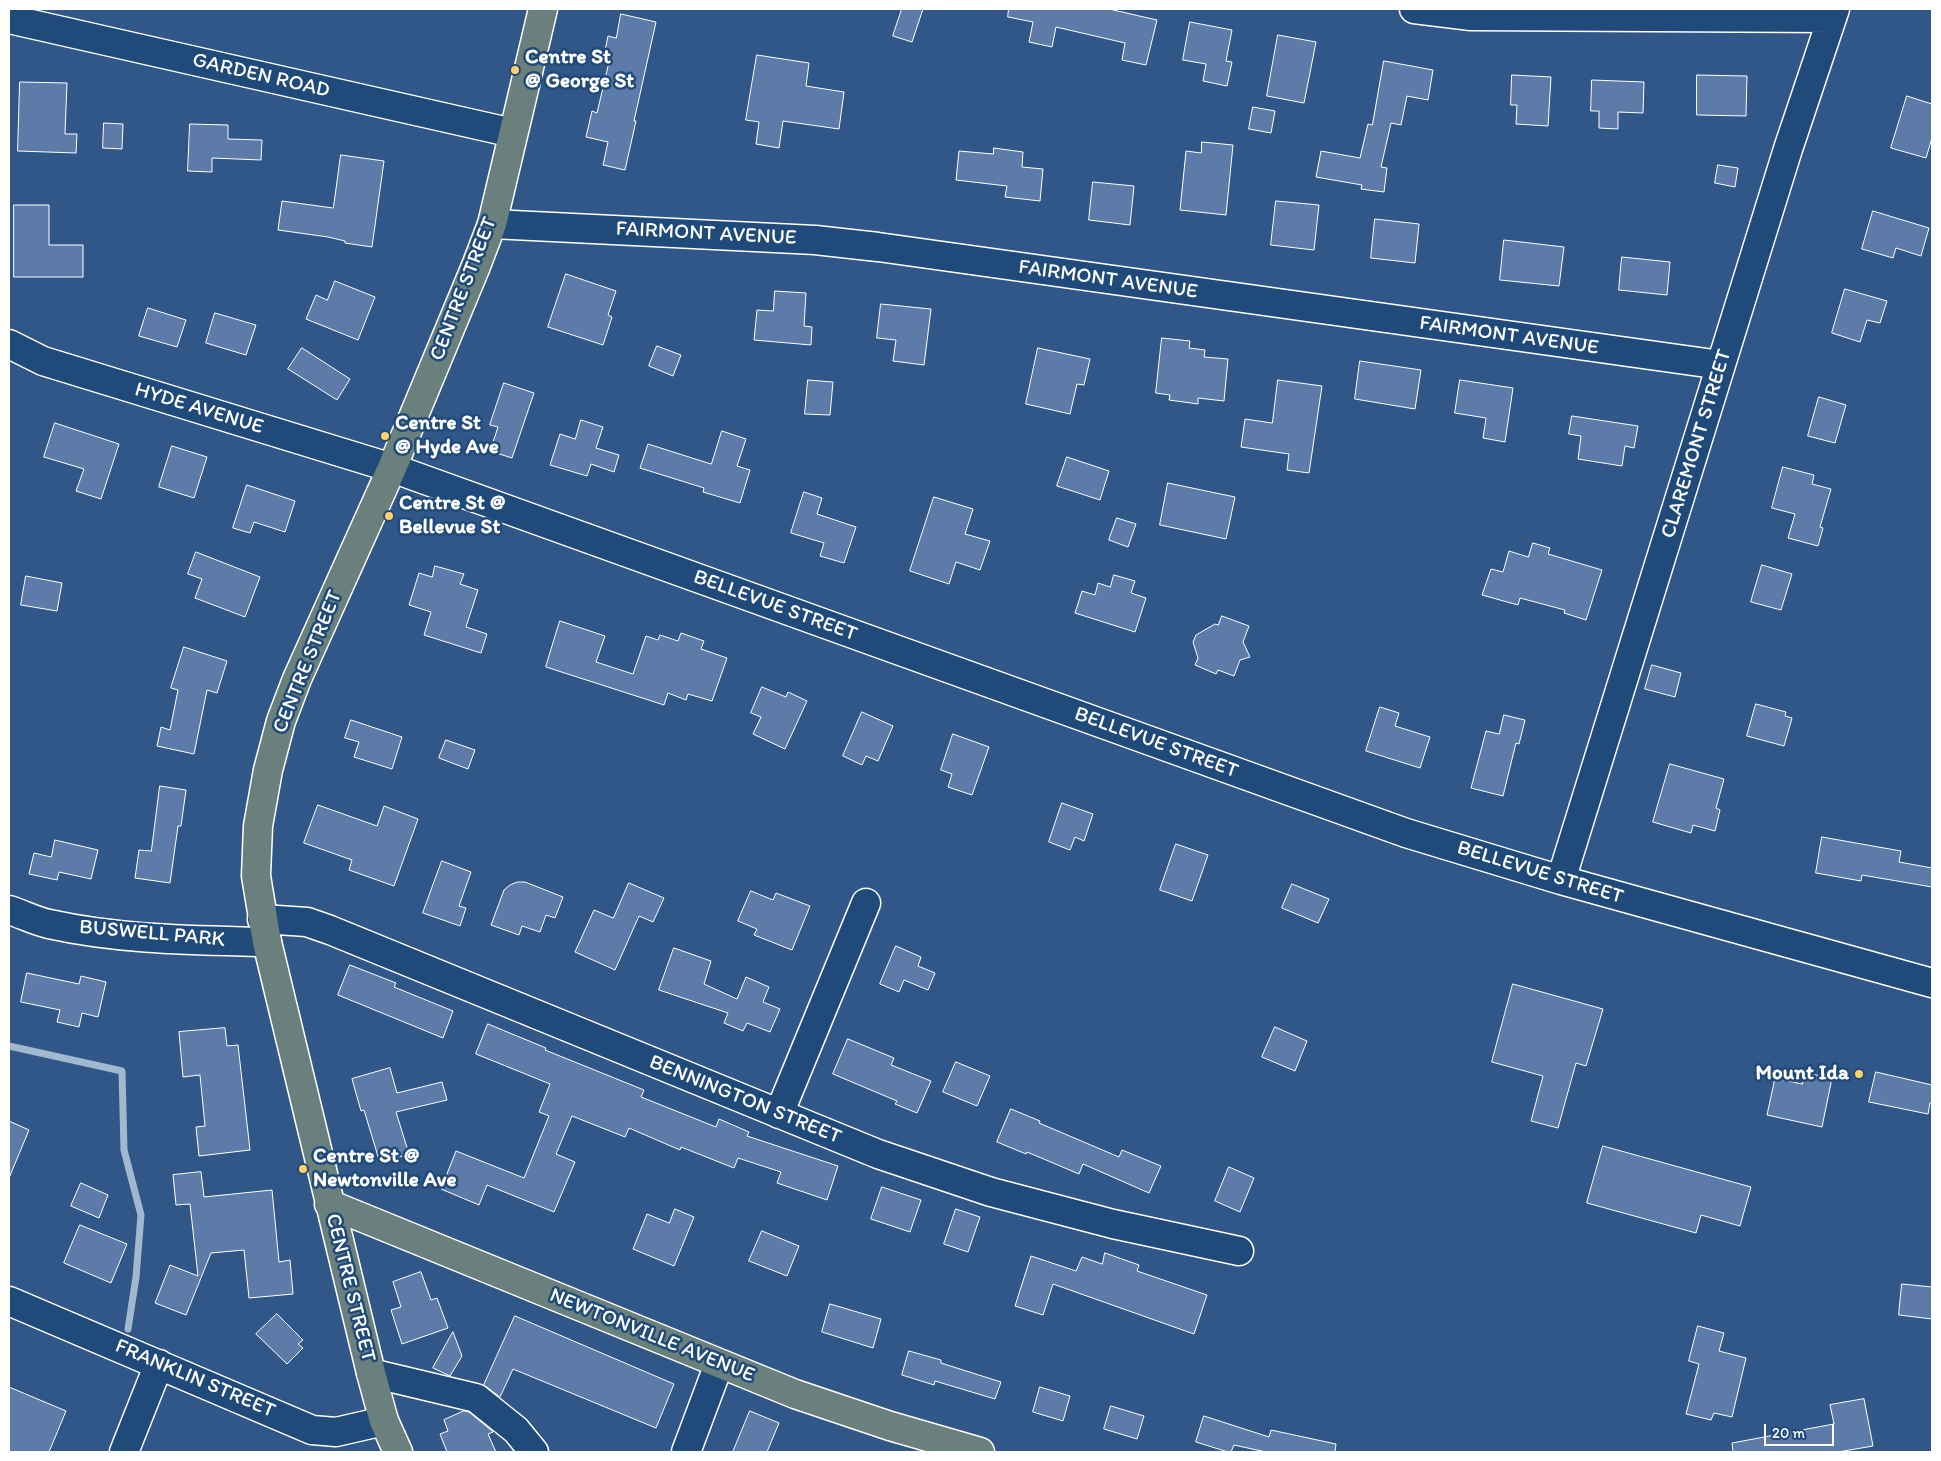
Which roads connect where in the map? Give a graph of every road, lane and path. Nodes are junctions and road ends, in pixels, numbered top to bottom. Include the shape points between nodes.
1 (543, 9) edge
2 (1414, 9) edge
3 (1568, 13) edge
4 (1833, 14) edge
5 (9, 18) edge
6 (513, 133) junction
7 (492, 224) junction
8 (9, 344) edge
9 (1721, 365) junction
10 (392, 468) junction
11 (1561, 880) junction
12 (866, 903) dead end
13 (9, 910) edge
14 (265, 930) junction
15 (1932, 983) edge
16 (779, 1114) junction
17 (330, 1204) junction
18 (1239, 1251) dead end
19 (9, 1301) edge
20 (159, 1364) junction
21 (719, 1364) junction
22 (371, 1373) junction
23 (384, 1422) junction
24 (124, 1452) edge
25 (398, 1452) edge
26 (534, 1452) edge
27 (686, 1452) edge
28 (980, 1452) edge

1 - 6 main road, CENTRE STREET
2 - 3 street via 1471,16
3 - 4 street
4 - 9 street, CLAREMONT STREET
5 - 6 street, GARDEN ROAD
6 - 7 main road, CENTRE STREET
7 - 9 street, FAIRMONT AVENUE via 751,236 860,245
7 - 10 main road, CENTRE STREET
8 - 10 street, HYDE AVENUE via 43,362
9 - 11 street, CLAREMONT STREET
10 - 11 street, BELLEVUE STREET via 1343,811
10 - 14 main road, CENTRE STREET via 296,679 281,721 258,826 256,876
11 - 15 street, BELLEVUE STREET
12 - 16 street
13 - 14 street, BUSWELL PARK via 47,924 112,936 172,940
14 - 16 street, BENNINGTON STREET via 307,922 330,930
14 - 17 main road, CENTRE STREET
16 - 18 street, BENNINGTON STREET via 878,1154 991,1192 1113,1224
17 - 21 main road, NEWTONVILLE AVENUE
17 - 22 main road, CENTRE STREET
19 - 20 street, FRANKLIN STREET
20 - 23 street, FRANKLIN STREET via 312,1430 336,1432
20 - 24 street
21 - 27 street
21 - 28 main road, NEWTONVILLE AVENUE via 795,1394
22 - 23 main road, CENTRE STREET
22 - 26 street via 476,1398 516,1430
23 - 25 main road, CENTRE STREET

